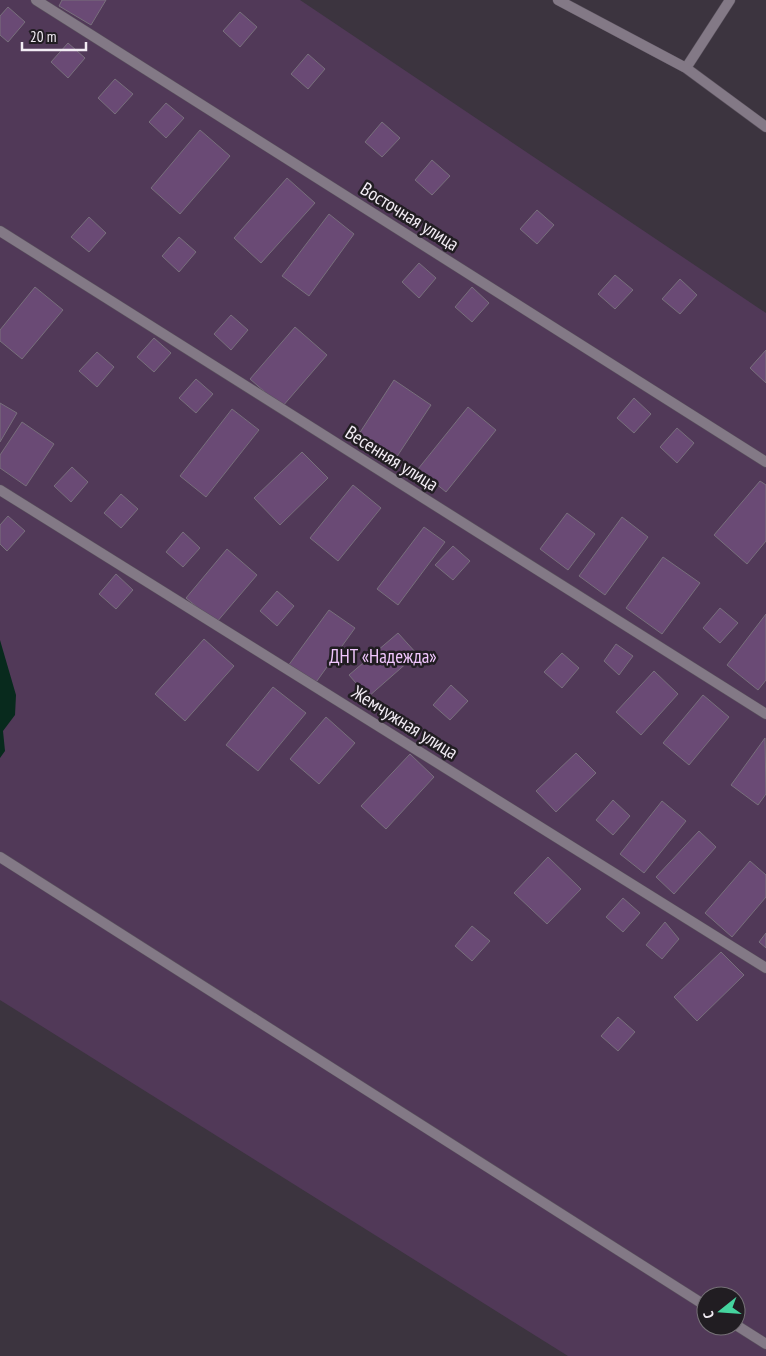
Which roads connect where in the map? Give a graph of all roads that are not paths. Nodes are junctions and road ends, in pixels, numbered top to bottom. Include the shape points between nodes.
1 (36, 0) edge
2 (558, 0) edge
3 (730, 0) edge
4 (686, 68) junction
5 (766, 127) edge
6 (0, 232) edge
7 (766, 462) edge
8 (0, 490) edge
9 (766, 714) edge
10 (0, 857) edge
11 (766, 968) edge
12 (696, 1300) edge
13 (746, 1331) edge
14 (766, 1344) edge

1 - 7 lane, Восточная улица
2 - 4 lane
3 - 4 lane
4 - 5 lane
6 - 9 lane, Весенняя улица
8 - 11 lane, Жемчужная улица
10 - 12 lane
13 - 14 lane

